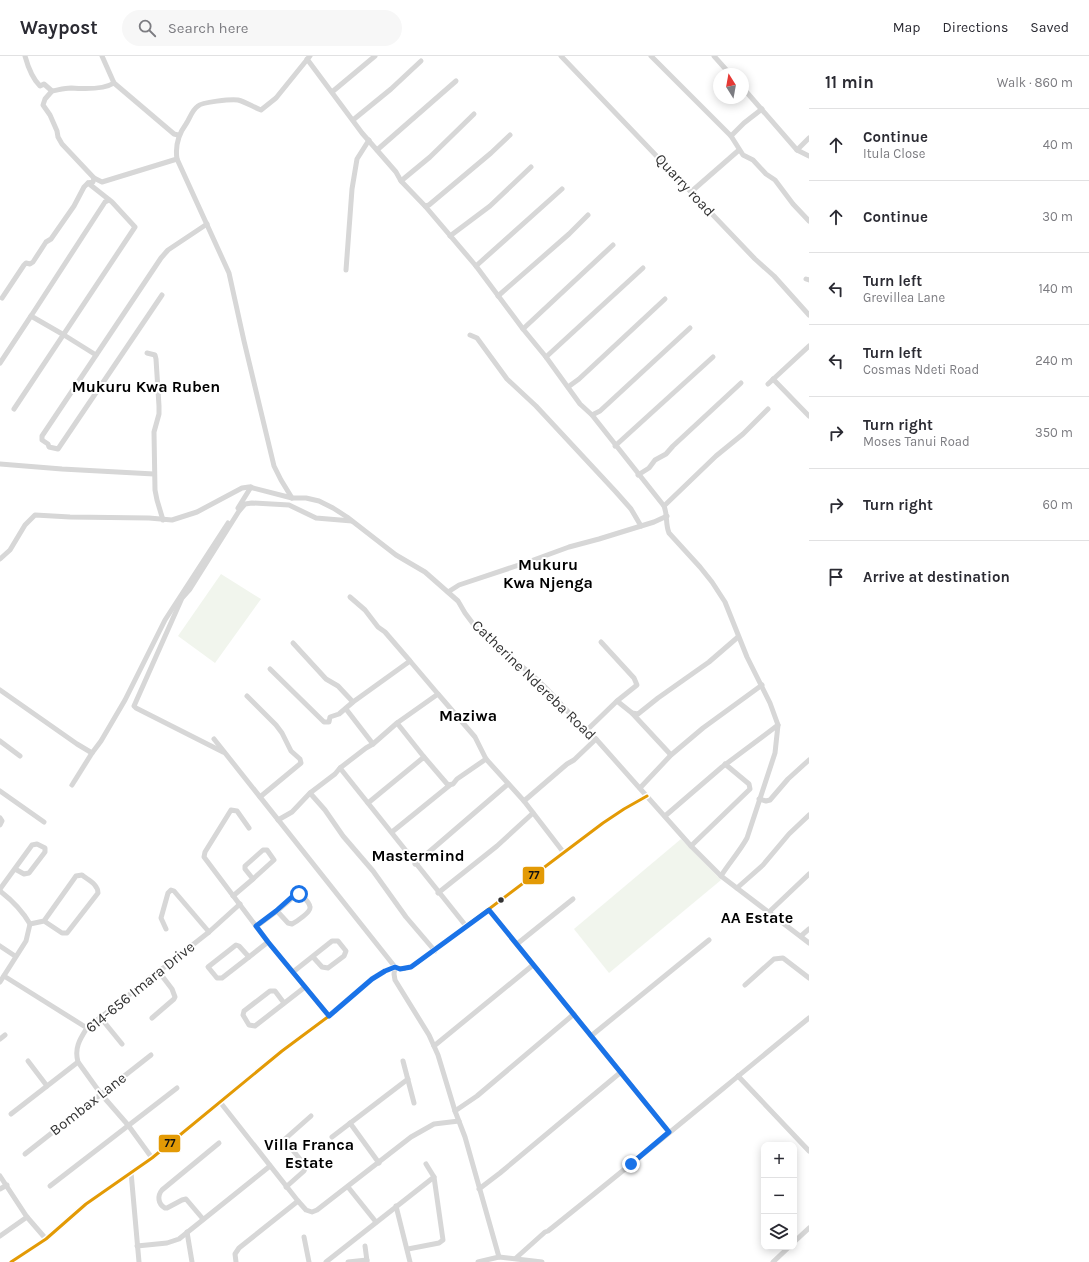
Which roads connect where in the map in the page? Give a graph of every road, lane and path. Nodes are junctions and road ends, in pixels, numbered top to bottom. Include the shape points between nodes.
1 (25, 56) edge
2 (102, 56) edge
3 (375, 56) edge
4 (561, 56) edge
5 (651, 56) edge
6 (714, 56) edge
7 (309, 58) edge
8 (421, 61) dead end
9 (725, 68) edge
10 (456, 81) dead end
11 (114, 83) junction
12 (52, 91) junction
13 (332, 92) junction
14 (749, 95) edge
15 (762, 109) junction
16 (474, 114) dead end
17 (353, 120) junction
18 (178, 135) junction
19 (510, 135) dead end
20 (732, 136) junction
21 (809, 138) edge
22 (369, 140) junction
23 (377, 150) junction
24 (739, 150) junction
25 (797, 150) junction
26 (809, 156) edge
27 (177, 159) junction
28 (531, 168) dead end
29 (94, 178) junction
30 (401, 181) junction
31 (88, 183) junction
32 (562, 189) dead end
33 (692, 191) junction
34 (109, 200) junction
35 (425, 206) junction
36 (588, 215) dead end
37 (809, 221) edge
38 (207, 224) junction
39 (450, 236) junction
40 (613, 245) dead end
41 (476, 266) junction
42 (643, 268) dead end
43 (346, 270) dead end
44 (162, 295) dead end
45 (498, 296) junction
46 (2, 298) dead end
47 (665, 299) dead end
48 (809, 315) edge
49 (31, 316) junction
50 (690, 328) dead end
51 (523, 329) junction
52 (64, 335) junction
53 (470, 335) dead end
54 (809, 346) edge
55 (147, 353) dead end
56 (96, 355) junction
57 (546, 357) junction
58 (713, 357) dead end
59 (0, 363) edge
60 (773, 379) junction
61 (740, 383) dead end
62 (768, 384) dead end
63 (568, 387) junction
64 (14, 409) dead end
65 (768, 409) dead end
66 (592, 415) junction
67 (809, 416) edge
68 (616, 446) junction
69 (0, 464) edge
70 (154, 474) junction
71 (638, 475) junction
72 (251, 487) junction
73 (292, 498) junction
74 (664, 506) junction
75 (667, 516) junction
76 (163, 520) junction
77 (353, 521) junction
78 (641, 526) junction
79 (0, 559) edge
80 (448, 592) junction
81 (350, 597) dead end
82 (738, 637) junction
83 (601, 642) dead end
84 (293, 643) dead end
85 (410, 661) junction
86 (270, 669) dead end
87 (762, 685) junction
88 (0, 690) edge
89 (438, 694) junction
90 (247, 696) dead end
91 (617, 701) junction
92 (353, 702) junction
93 (346, 709) junction
94 (632, 713) junction
95 (397, 723) junction
96 (778, 725) junction
97 (586, 731) junction
98 (214, 739) dead end
99 (596, 739) junction
100 (0, 741) edge
101 (373, 744) junction
102 (224, 752) junction
103 (92, 753) junction
104 (670, 755) junction
105 (20, 756) dead end
106 (424, 757) junction
107 (486, 758) junction
108 (809, 760) edge
109 (726, 764) junction
110 (340, 768) junction
111 (450, 784) junction
112 (508, 784) junction
113 (72, 785) dead end
114 (640, 788) junction
115 (0, 791) edge
116 (310, 793) junction
117 (647, 796) junction
118 (260, 797) junction
119 (759, 799) junction
120 (524, 801) junction
121 (368, 803) junction
122 (533, 813) junction
123 (809, 815) edge
124 (665, 816) junction
125 (0, 818) edge
126 (278, 820) junction
127 (44, 822) dead end
128 (0, 825) edge
129 (249, 828) dead end
130 (392, 832) junction
131 (691, 846) junction
132 (564, 853) junction
133 (415, 864) junction
134 (15, 869) junction
135 (809, 874) edge
136 (721, 876) junction
137 (253, 879) junction
138 (737, 888) junction
139 (0, 890) edge
140 (438, 893) junction
141 (233, 896) junction
142 (573, 899) dead end
143 (240, 904) junction
144 (489, 910) junction
145 (276, 911) junction
146 (769, 912) junction
147 (44, 921) junction
148 (30, 924) junction
149 (165, 926) dead end
150 (256, 926) junction
151 (466, 926) junction
152 (809, 929) edge
153 (209, 932) junction
154 (801, 936) junction
155 (709, 940) dead end
156 (268, 942) junction
157 (809, 942) edge
158 (517, 944) junction
159 (0, 946) edge
160 (435, 950) junction
161 (15, 956) junction
162 (313, 957) junction
163 (249, 958) junction
164 (533, 965) junction
165 (395, 967) junction
166 (159, 972) junction
167 (293, 972) junction
168 (4, 976) junction
169 (809, 978) edge
170 (0, 982) edge
171 (745, 985) dead end
172 (305, 987) junction
173 (284, 1003) junction
174 (574, 1014) junction
175 (329, 1016) junction
176 (100, 1017) junction
177 (152, 1018) dead end
178 (809, 1018) edge
179 (87, 1028) junction
180 (5, 1034) dead end
181 (592, 1036) junction
182 (0, 1039) edge
183 (122, 1044) dead end
184 (434, 1046) junction
185 (151, 1055) dead end
186 (28, 1061) dead end
187 (78, 1062) junction
188 (403, 1062) dead end
189 (621, 1072) junction
190 (738, 1076) junction
191 (408, 1079) junction
192 (47, 1086) junction
193 (177, 1088) dead end
194 (100, 1094) junction
195 (220, 1102) junction
196 (414, 1103) dead end
197 (455, 1111) junction
198 (11, 1114) dead end
199 (311, 1116) dead end
200 (458, 1121) junction
201 (350, 1123) junction
202 (128, 1125) junction
203 (669, 1132) junction
204 (332, 1137) dead end
205 (220, 1143) dead end
206 (809, 1151) edge
207 (25, 1154) dead end
208 (152, 1158) junction
209 (380, 1163) junction
210 (426, 1164) dead end
211 (270, 1166) junction
212 (131, 1172) junction
213 (0, 1176) edge
214 (434, 1177) junction
215 (7, 1185) junction
216 (50, 1186) dead end
217 (286, 1187) junction
218 (348, 1187) junction
219 (0, 1189) edge
220 (479, 1189) junction
221 (298, 1201) junction
222 (396, 1206) junction
223 (27, 1217) junction
224 (203, 1219) junction
225 (376, 1222) junction
226 (809, 1228) edge
227 (187, 1232) junction
228 (0, 1236) edge
229 (304, 1237) dead end
230 (46, 1239) junction
231 (797, 1239) edge
232 (137, 1246) junction
233 (365, 1246) dead end
234 (408, 1249) junction
235 (786, 1250) edge
236 (499, 1258) junction
237 (516, 1258) junction
238 (367, 1261) edge
239 (11, 1262) edge
240 (140, 1262) edge
241 (192, 1262) edge
242 (236, 1262) edge
243 (309, 1262) edge
244 (326, 1262) edge
245 (348, 1262) edge
246 (410, 1262) edge
247 (478, 1262) edge
248 (542, 1262) edge
249 (773, 1262) edge

1 - 12 street via 38,84 44,84
2 - 11 street
3 - 13 street
4 - 33 street, Quarry road
5 - 20 street
6 - 9 street
7 - 13 street
7 - 18 street via 276,98 261,110 236,100 199,104
8 - 17 street
10 - 23 street
11 - 12 street via 109,87
11 - 18 street
12 - 29 street via 44,99 43,105 55,125 59,139
13 - 17 street
14 - 15 street
15 - 20 street
15 - 25 street
16 - 30 street via 430,158
17 - 22 street
18 - 27 street via 175,150
19 - 35 street
20 - 24 street
21 - 25 street
22 - 23 street
22 - 43 street via 357,159 352,189
23 - 30 street
24 - 33 street
24 - 37 street via 775,180
25 - 26 street
27 - 29 street via 109,181 102,182
27 - 38 street
28 - 39 street via 490,206
29 - 31 street via 93,182
30 - 35 street
31 - 34 street
31 - 46 street via 51,239 46,242 33,262 24,265
32 - 41 street
33 - 48 street, Quarry road
34 - 49 street via 105,202
34 - 52 street via 136,227
35 - 39 street
36 - 45 street
38 - 56 street via 164,253
38 - 73 street via 229,274 274,466
39 - 41 street
40 - 51 street
41 - 45 street
42 - 57 street
44 - 56 street via 58,449 51,448 42,440 42,436
45 - 51 street
47 - 63 street
49 - 52 street
49 - 59 street
50 - 66 street via 600,411
51 - 57 street
52 - 56 street
52 - 64 street
53 - 78 street via 477,338 507,379 536,406 616,492 631,509
54 - 60 street
55 - 70 street via 155,355 158,383 159,414 154,432
57 - 63 street
58 - 68 street
60 - 62 street
60 - 67 street
61 - 71 street via 666,454
63 - 66 street
65 - 74 street
66 - 68 street
68 - 71 street
69 - 70 street
70 - 76 street via 157,500
71 - 74 street
72 - 73 street, Catherine Ndereba Road
72 - 76 street via 242,488 197,512 172,520
72 - 103 street via 165,620 125,700
73 - 77 street, Catherine Ndereba Road via 306,498 319,502
74 - 75 street
75 - 78 street
75 - 82 street via 666,526 669,533 712,582 725,602
76 - 79 street via 35,515 25,525 10,550
77 - 80 street, Catherine Ndereba Road via 396,555 425,572
77 - 102 street via 316,518 285,504 245,504 182,598 134,706
78 - 80 street via 569,546 459,584
80 - 97 street, Catherine Ndereba Road via 458,601 474,625 540,682
81 - 85 street via 365,610 378,628 385,632
82 - 87 street
82 - 94 street via 638,714
83 - 91 street via 637,683
84 - 92 street via 326,679 338,686
85 - 89 street
85 - 92 street
86 - 93 street via 324,722 329,722 330,718
87 - 96 street
87 - 104 street
88 - 103 street
89 - 95 street
89 - 107 street via 475,738
90 - 118 street via 276,725 301,763
91 - 94 street
91 - 97 street
92 - 93 street
93 - 101 street
94 - 104 street
95 - 101 street
95 - 106 street
96 - 109 street
96 - 119 street via 775,753
97 - 99 street, Catherine Ndereba Road
98 - 102 street
99 - 114 street, Catherine Ndereba Road
99 - 120 street
100 - 105 street
101 - 110 street
102 - 118 street
103 - 113 street
104 - 114 street
106 - 111 street via 445,782
106 - 121 street
107 - 111 street
107 - 112 street
108 - 119 street via 770,800
109 - 124 street
109 - 131 street via 749,784 750,789
110 - 116 street
110 - 121 street
111 - 130 street
112 - 120 street
112 - 133 street
114 - 117 street, Catherine Ndereba Road
115 - 127 street
116 - 126 street via 292,812
116 - 160 street via 373,871 406,917
117 - 124 street, Catherine Ndereba Road
117 - 132 street via 603,823
118 - 126 street
119 - 136 street via 743,846
120 - 122 street
121 - 130 street
122 - 132 street
122 - 140 street via 497,846
123 - 138 street via 763,865
124 - 131 street, Catherine Ndereba Road
125 - 128 street
126 - 165 street
129 - 141 street via 237,811 231,810 204,854 205,859
130 - 133 street
131 - 136 street, Catherine Ndereba Road
132 - 144 street
133 - 140 street
134 - 134 street via 24,874 29,873 45,848 34,844
134 - 139 street
135 - 146 street
136 - 138 street, Catherine Ndereba Road
137 - 137 street via 273,862 267,850 263,850 245,866
137 - 141 street
138 - 146 street, Catherine Ndereba Road
139 - 148 street via 24,912
140 - 151 street
141 - 143 street
142 - 158 street
143 - 150 street
143 - 153 street, 614-656 Imara Drive
144 - 151 street
144 - 158 street
145 - 145 street via 292,924 309,910 310,906 300,894 297,894
145 - 150 street
146 - 154 street, Catherine Ndereba Road
147 - 147 street via 78,875 96,885 98,893 67,933 62,933
147 - 148 street
148 - 161 street via 26,940
149 - 153 street via 161,918 168,893 174,890
150 - 156 street
151 - 160 street
152 - 154 street
153 - 166 street, 614-656 Imara Drive
154 - 157 street, Catherine Ndereba Road
155 - 181 street
156 - 163 street
156 - 167 street
158 - 164 street
159 - 161 street
160 - 165 street via 411,967
161 - 168 street
162 - 162 street via 322,967 328,968 344,956 346,951 334,940
162 - 167 street
163 - 163 street via 236,945 210,964 208,969 220,979
164 - 174 street
164 - 184 street
165 - 175 street via 372,979
165 - 184 street via 395,980
166 - 176 street, 614-656 Imara Drive
166 - 177 street via 175,997
167 - 172 street
168 - 170 street
168 - 179 street
169 - 171 street via 782,958 778,958
172 - 173 street
172 - 175 street
173 - 173 street via 255,1026 250,1025 244,1018 244,1011 270,991 275,991
174 - 181 street
174 - 197 street via 477,1096
175 - 195 street
176 - 179 street, 614-656 Imara Drive
176 - 183 street
178 - 190 street
179 - 187 street, 614-656 Imara Drive via 78,1042
180 - 182 street
181 - 189 street
184 - 197 street
185 - 194 street, Bombax Lane
186 - 192 street
187 - 192 street
187 - 194 street
188 - 191 street
189 - 203 street
189 - 220 street
190 - 203 street
190 - 206 street
191 - 196 street
191 - 201 street
192 - 198 street
193 - 202 street
194 - 202 street
194 - 207 street, Bombax Lane
195 - 208 street
195 - 211 street
197 - 200 street
199 - 217 street via 285,1139 305,1168
200 - 209 street via 434,1124 411,1137
200 - 220 street
201 - 204 street
201 - 209 street
202 - 208 street
202 - 216 street
203 - 237 street
205 - 224 street via 158,1196 159,1202 165,1208 186,1199
208 - 212 street
209 - 218 street
210 - 214 street
211 - 217 street
211 - 224 street
212 - 230 street via 86,1204
212 - 232 street
213 - 215 street
214 - 222 street
214 - 234 street via 443,1240
215 - 219 street
215 - 223 street
217 - 221 street
218 - 221 street via 314,1212 308,1211
218 - 225 street
220 - 236 street
221 - 242 street via 236,1252
222 - 225 street
222 - 234 street
223 - 228 street
223 - 230 street
224 - 227 street
225 - 244 street
226 - 231 street
227 - 232 street via 179,1239 167,1243
227 - 241 street
229 - 243 street
230 - 239 street
232 - 240 street
233 - 238 street
234 - 246 street
235 - 249 street
236 - 237 street
236 - 247 street
237 - 248 street
238 - 245 street

